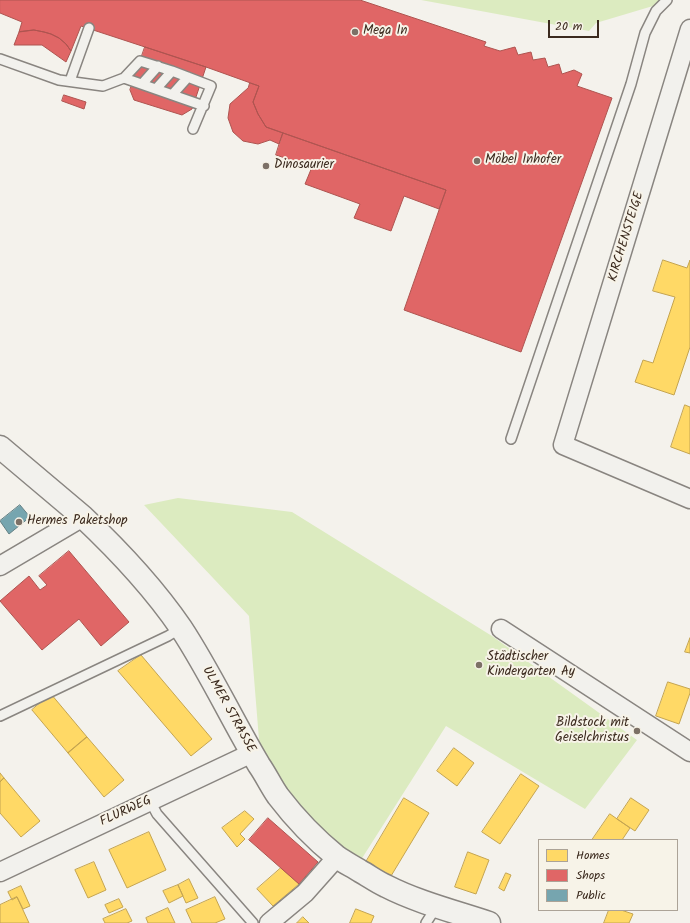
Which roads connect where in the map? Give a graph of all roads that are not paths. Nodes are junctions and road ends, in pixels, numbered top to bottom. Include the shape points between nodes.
1 (667, 0) edge
2 (89, 28) dead end
3 (688, 40) edge
4 (0, 59) edge
5 (158, 66) junction
6 (172, 71) junction
7 (188, 77) junction
8 (124, 78) junction
9 (70, 81) junction
10 (142, 84) junction
11 (156, 90) junction
12 (172, 95) junction
13 (204, 106) junction
14 (193, 129) dead end
15 (511, 439) dead end
16 (0, 447) edge
17 (690, 498) edge
18 (83, 517) junction
19 (0, 566) edge
20 (181, 628) junction
21 (501, 629) dead end
22 (0, 716) edge
23 (690, 752) edge
24 (252, 753) junction
25 (150, 801) junction
26 (338, 857) junction
27 (0, 872) edge
28 (431, 915) edge
29 (253, 923) edge
30 (269, 923) edge
31 (489, 923) edge

1 - 15 lane via 656,11 645,33 631,84
2 - 9 lane
3 - 17 street, KIRCHENSTEIGE via 563,445
4 - 9 lane via 59,80
5 - 6 lane
5 - 8 lane via 140,60
5 - 10 lane
6 - 7 lane
6 - 11 lane
7 - 12 lane
7 - 13 lane via 211,86
8 - 9 lane via 103,86
8 - 10 lane
10 - 11 lane
11 - 12 lane
12 - 13 lane
13 - 14 lane
16 - 18 street, ULMER STRASSE
18 - 19 street
18 - 20 street, ULMER STRASSE via 129,563
20 - 22 lane
20 - 24 street, ULMER STRASSE
21 - 23 street
24 - 25 street, FLURWEG
24 - 26 street, ULMER STRASSE via 278,795 303,826
25 - 27 street, FLURWEG
25 - 29 lane via 157,814
26 - 28 street, ULMER STRASSE
26 - 30 street via 305,893
28 - 31 street, ULMER STRASSE

